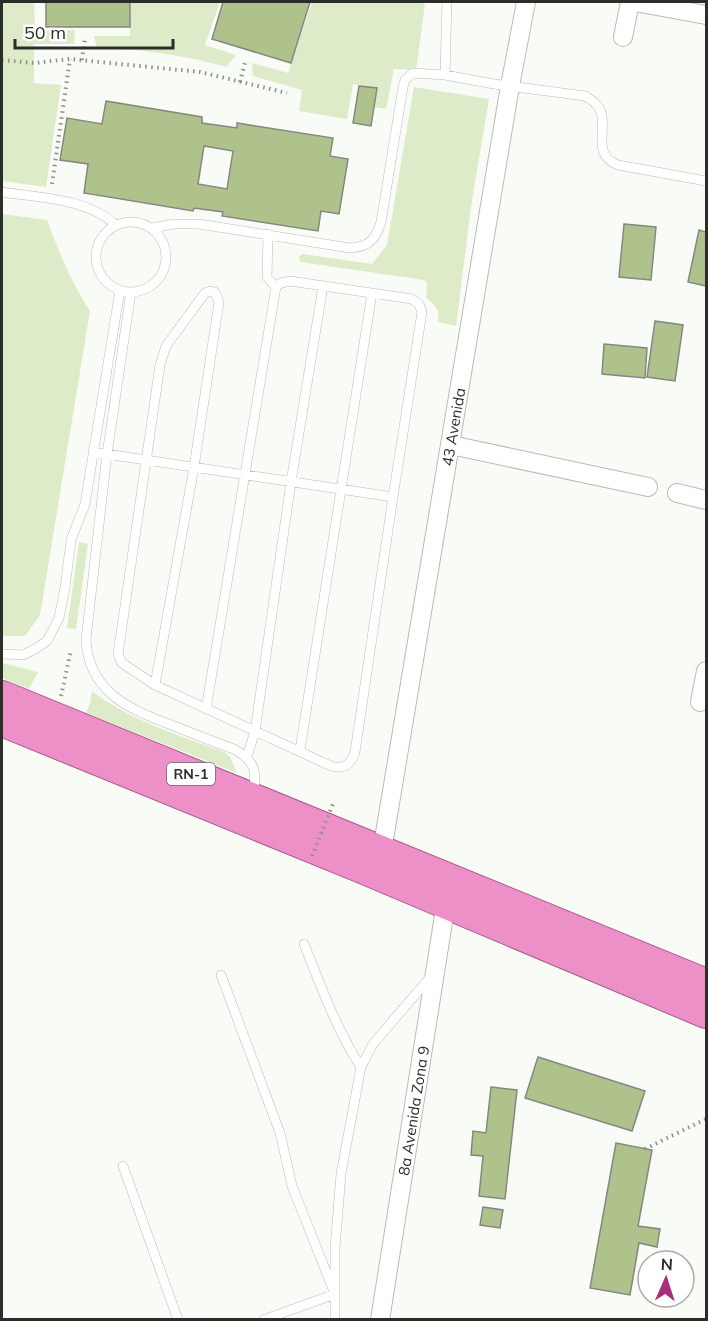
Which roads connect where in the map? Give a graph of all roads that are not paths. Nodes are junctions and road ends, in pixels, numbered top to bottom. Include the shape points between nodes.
1 (447, 2) edge
2 (526, 2) edge
3 (630, 2) edge
4 (635, 2) edge
5 (706, 15) edge
6 (623, 37) dead end
7 (446, 75) junction
8 (510, 86) junction
9 (706, 180) edge
10 (2, 192) edge
11 (116, 225) junction
12 (152, 228) junction
13 (268, 234) junction
14 (323, 286) junction
15 (276, 287) junction
16 (120, 290) junction
17 (131, 292) junction
18 (372, 293) junction
19 (451, 445) junction
20 (93, 452) junction
21 (107, 454) junction
22 (147, 459) junction
23 (194, 467) junction
24 (244, 474) junction
25 (291, 482) junction
26 (648, 487) dead end
27 (343, 490) junction
28 (677, 493) dead end
29 (393, 497) junction
30 (706, 497) edge
31 (2, 654) edge
32 (706, 671) edge
33 (155, 685) junction
34 (2, 696) edge
35 (700, 702) dead end
36 (206, 709) junction
37 (2, 720) edge
38 (255, 731) junction
39 (300, 750) junction
40 (247, 757) junction
41 (253, 799) junction
42 (382, 850) junction
43 (446, 903) junction
44 (304, 944) dead end
45 (436, 971) junction
46 (221, 975) dead end
47 (706, 984) edge
48 (706, 1013) edge
49 (361, 1067) junction
50 (123, 1166) dead end
51 (335, 1294) junction
52 (177, 1320) edge
53 (263, 1320) edge
54 (335, 1320) edge
55 (380, 1320) edge

1 - 7 lane
2 - 8 street, 43 Avenida
3 - 6 street
4 - 5 street
7 - 8 lane
7 - 13 lane via 413,74 405,80 381,222 370,243 350,248
8 - 9 lane via 585,96 597,104 603,152 609,161
8 - 19 street, 43 Avenida
10 - 11 lane via 97,211
11 - 12 lane via 135,222
11 - 16 lane via 100,241 96,253 102,276
12 - 13 lane via 199,224
12 - 17 lane via 165,246 165,267 152,285
13 - 15 lane via 267,277
14 - 15 lane via 290,281
14 - 18 lane
14 - 25 lane
15 - 24 lane
16 - 17 lane
16 - 20 lane
17 - 21 lane
18 - 27 lane
18 - 29 lane via 412,299 422,312
19 - 26 street
19 - 42 street, 43 Avenida
20 - 21 lane
20 - 31 lane via 85,504 71,540 58,618 46,641 23,655
21 - 22 lane
21 - 40 lane via 86,639 86,650 97,677 117,700 134,711
22 - 23 lane
22 - 23 lane via 166,346 205,293 211,291 219,302
22 - 33 lane via 118,654 122,663
23 - 24 lane
23 - 33 lane
24 - 25 lane
24 - 36 lane
25 - 27 lane
25 - 38 lane
27 - 29 lane
27 - 39 lane
28 - 30 street
29 - 39 lane via 355,752 348,765 337,768
32 - 35 street
33 - 36 lane
34 - 41 highway, RN-1
36 - 38 lane
37 - 43 highway, RN-1
38 - 39 lane
38 - 40 lane
40 - 41 lane via 254,767
41 - 42 highway, RN-1
42 - 47 highway, RN-1
43 - 45 street, 8a Avenida Zona 9
43 - 48 highway, RN-1
44 - 49 lane via 346,1045
45 - 49 lane via 373,1044
45 - 55 street, 8a Avenida Zona 9
46 - 51 lane via 280,1133 292,1186
49 - 51 lane via 341,1174
50 - 52 lane
51 - 53 lane
51 - 54 lane

